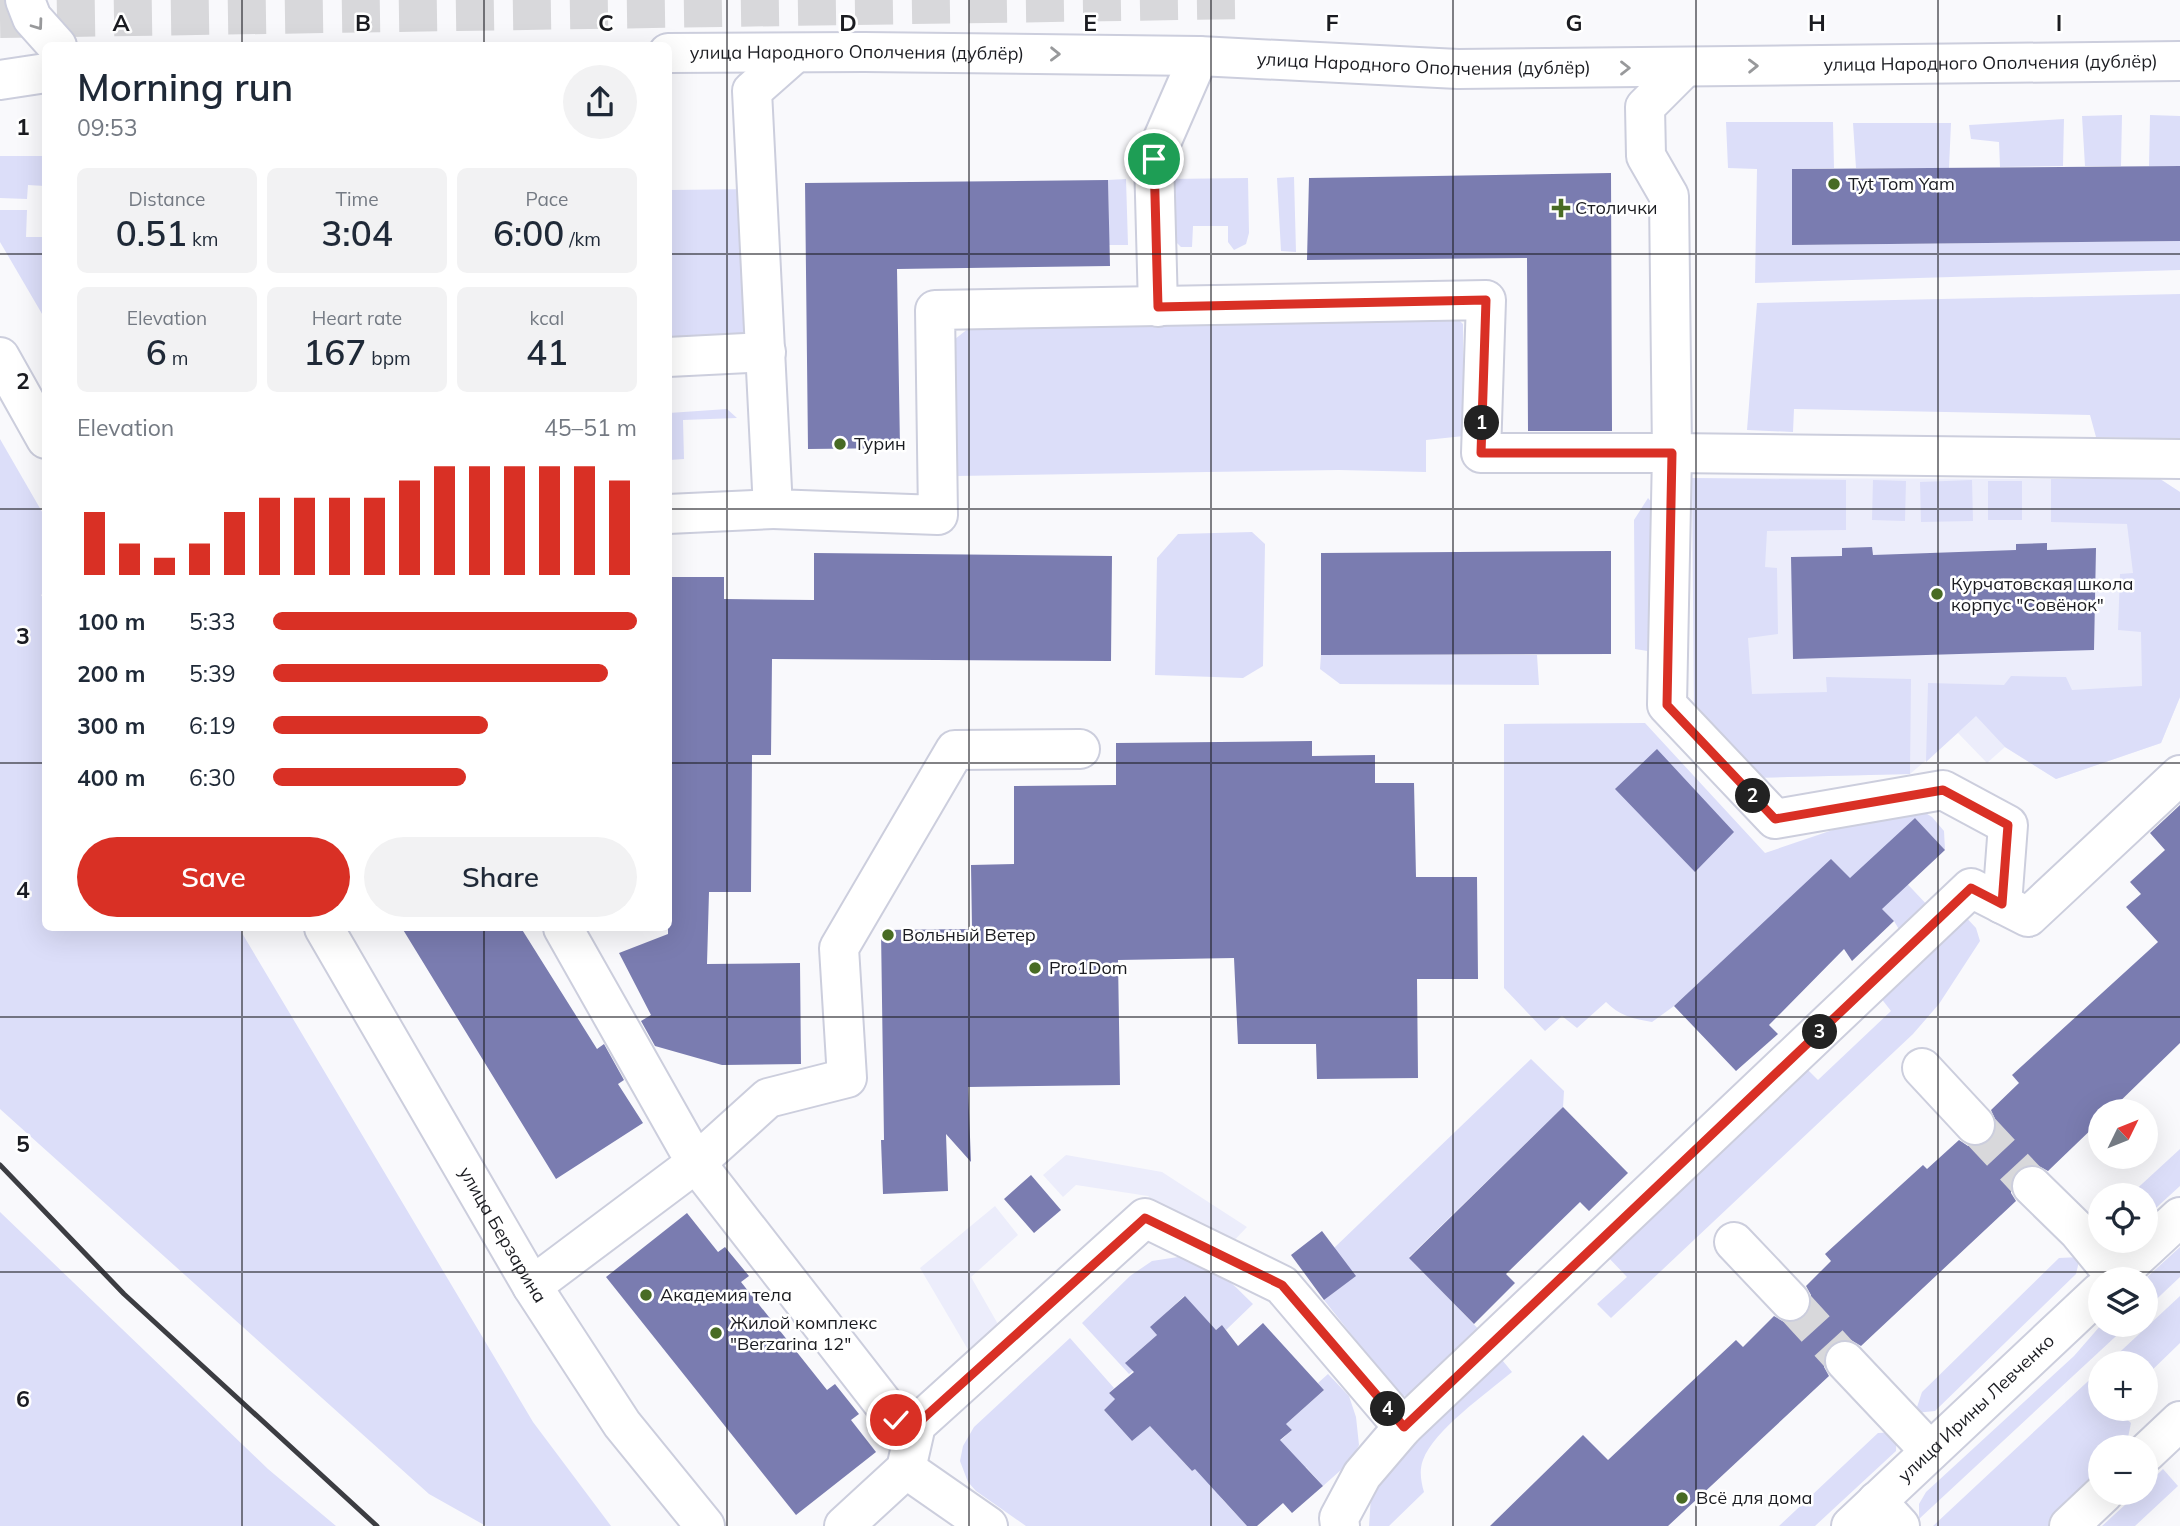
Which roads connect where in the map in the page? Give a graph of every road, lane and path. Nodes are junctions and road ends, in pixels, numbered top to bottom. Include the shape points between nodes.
1 (25, 0) edge
2 (53, 42) edge
3 (672, 53) edge
4 (795, 53) junction
5 (1199, 56) junction
6 (2180, 61) edge
7 (1685, 67) junction
8 (42, 74) edge
9 (3, 81) edge
10 (1158, 307) junction
11 (766, 352) junction
12 (0, 357) edge
13 (672, 357) edge
14 (42, 432) edge
15 (1672, 453) junction
16 (2180, 460) edge
17 (774, 509) junction
18 (672, 514) edge
19 (1080, 749) dead end
20 (2180, 775) edge
21 (2002, 904) junction
22 (326, 931) edge
23 (565, 931) edge
24 (1922, 1068) dead end
25 (1975, 1125) tunnel mouth
26 (696, 1163) junction
27 (2032, 1186) tunnel mouth
28 (2180, 1217) edge
29 (1734, 1242) dead end
30 (2100, 1267) edge
31 (2127, 1267) edge
32 (532, 1286) junction
33 (1790, 1301) tunnel mouth
34 (2088, 1304) edge
35 (1845, 1361) tunnel mouth
36 (2180, 1420) edge
37 (916, 1425) junction
38 (1404, 1427) junction
39 (2158, 1441) edge
40 (1930, 1451) junction
41 (906, 1469) junction
42 (2091, 1505) edge
43 (1876, 1518) edge
44 (705, 1526) edge
45 (844, 1526) edge
46 (988, 1526) edge
47 (1340, 1526) edge
48 (2068, 1526) edge

1 -> 2 street via 32,18
3 - 4 street, улица Народного Ополчения (дублёр)
4 -> 5 street, улица Народного Ополчения (дублёр)
4 - 11 street via 752,91
5 -> 7 street, улица Народного Ополчения (дублёр) via 1458,69
5 - 10 street via 1154,159
7 -> 6 street, улица Народного Ополчения (дублёр)
7 - 15 street via 1645,107 1646,156 1669,196
8 - 9 street
10 - 15 street via 1486,300 1481,453
10 - 17 street via 935,310 938,516
11 - 13 street
11 - 17 street
12 - 14 street
15 - 16 street
15 - 21 street via 1667,705 1775,819 1943,790 2008,825
17 - 18 street
19 - 26 street via 956,751 839,947 847,1078 768,1098
20 - 21 street via 2028,918
21 - 38 street via 1971,888
22 - 32 street, улица Берзарина
23 - 26 street
24 - 25 street
26 - 32 street
26 - 37 street via 896,1420
27 - 30 street via 2078,1231
28 - 31 street, улица Ирины Левченко
29 - 33 street
32 - 44 street, улица Берзарина via 622,1424
34 - 40 street, улица Ирины Левченко
35 - 40 street
36 - 39 street
37 - 38 street via 1145,1218 1282,1285
37 - 41 street
38 - 47 street via 1362,1475 1339,1518
40 - 43 street, улица Ирины Левченко
41 - 45 street
41 - 46 street
42 - 48 street

